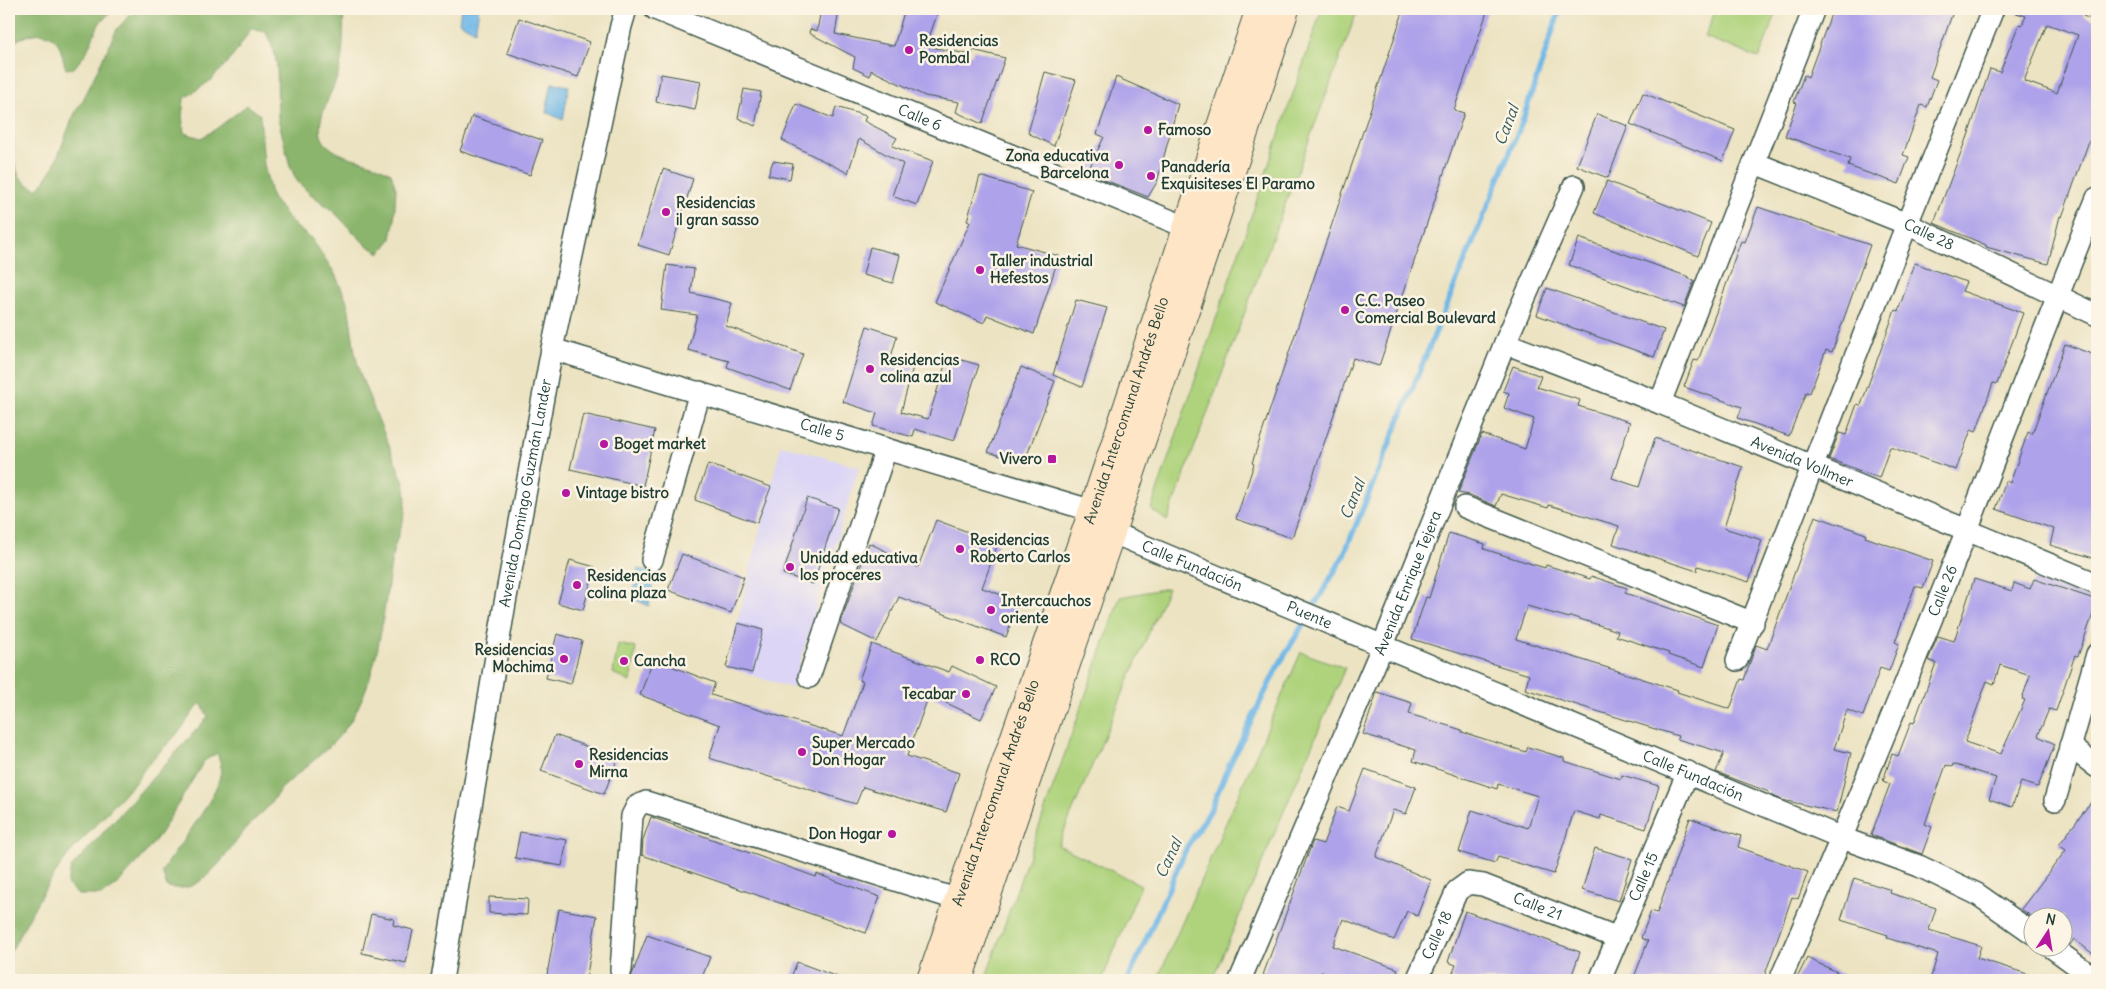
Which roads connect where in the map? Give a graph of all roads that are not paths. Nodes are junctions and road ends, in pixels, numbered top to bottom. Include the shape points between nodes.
1 (626, 9) edge
2 (655, 9) edge
3 (1260, 9) edge
4 (1285, 9) edge
5 (1814, 9) edge
6 (1993, 9) edge
7 (1755, 163) junction
8 (1574, 186) dead end
9 (2097, 198) edge
10 (1907, 224) junction
11 (1186, 227) junction
12 (2057, 295) junction
13 (2097, 315) edge
14 (1505, 343) junction
15 (552, 349) junction
16 (700, 392) junction
17 (1660, 404) junction
18 (886, 449) junction
19 (1813, 466) junction
20 (1465, 507) dead end
21 (1092, 511) junction
22 (1967, 530) junction
23 (1111, 532) junction
24 (652, 560) dead end
25 (2097, 584) edge
26 (1272, 599) joint
27 (1753, 624) junction
28 (1346, 630) joint
29 (1382, 645) junction
30 (2097, 654) edge
31 (1737, 660) dead end
32 (809, 677) dead end
33 (2070, 746) junction
34 (2097, 767) edge
35 (1688, 772) junction
36 (2055, 800) dead end
37 (1842, 838) junction
38 (1457, 891) joint
39 (959, 900) junction
40 (2024, 927) edge
41 (1618, 938) junction
42 (2064, 956) edge
43 (621, 970) dead end
44 (442, 980) edge
45 (931, 980) edge
46 (958, 980) edge
47 (1240, 980) edge
48 (1417, 980) edge
49 (1600, 980) edge
50 (1780, 980) edge
51 (2096, 980) edge

1 - 15 street, Avenida Domingo Guzmán Lander
2 - 11 street, Calle 6
3 - 11 main road, Avenida Intercomunal Andrés Bello
4 - 23 main road, Avenida Intercomunal Andrés Bello
5 - 7 street
6 - 10 street
7 - 10 street, Calle 28
7 - 17 street
8 - 14 street, Avenida Enrique Tejera
9 - 12 street, Calle 26
10 - 12 street, Calle 28
10 - 19 street
11 - 21 main road, Avenida Intercomunal Andrés Bello
12 - 13 street, Calle 28
12 - 22 street, Calle 26
14 - 17 street, Avenida Vollmer
14 - 29 street, Avenida Enrique Tejera
15 - 16 street, Calle 5
15 - 44 street, Avenida Domingo Guzmán Lander via 505,603
16 - 18 street, Calle 5
16 - 24 street
17 - 19 street, Avenida Vollmer
18 - 21 street, Calle 5
18 - 32 street
19 - 22 street, Avenida Vollmer
19 - 27 street
20 - 27 street
21 - 39 main road, Avenida Intercomunal Andrés Bello
22 - 25 street, Avenida Vollmer
22 - 37 street, Calle 26
23 - 26 street, Calle Fundación
23 - 46 main road, Avenida Intercomunal Andrés Bello
26 - 28 street, Puente
27 - 31 street
28 - 29 street, Calle Fundación
29 - 35 street, Calle Fundación
29 - 47 street, Avenida Enrique Tejera
30 - 33 street
33 - 34 street
33 - 36 street
35 - 37 street, Calle Fundación
35 - 41 street, Calle 15
37 - 40 street, Calle Fundación via 1919,866 1977,894
37 - 50 street, Calle 26
38 - 41 street, Calle 21 via 1468,883 1483,884
38 - 48 street, Calle 18
39 - 43 street via 646,802 637,806 632,816
39 - 45 main road, Avenida Intercomunal Andrés Bello
41 - 49 street, Calle 15
42 - 51 street

